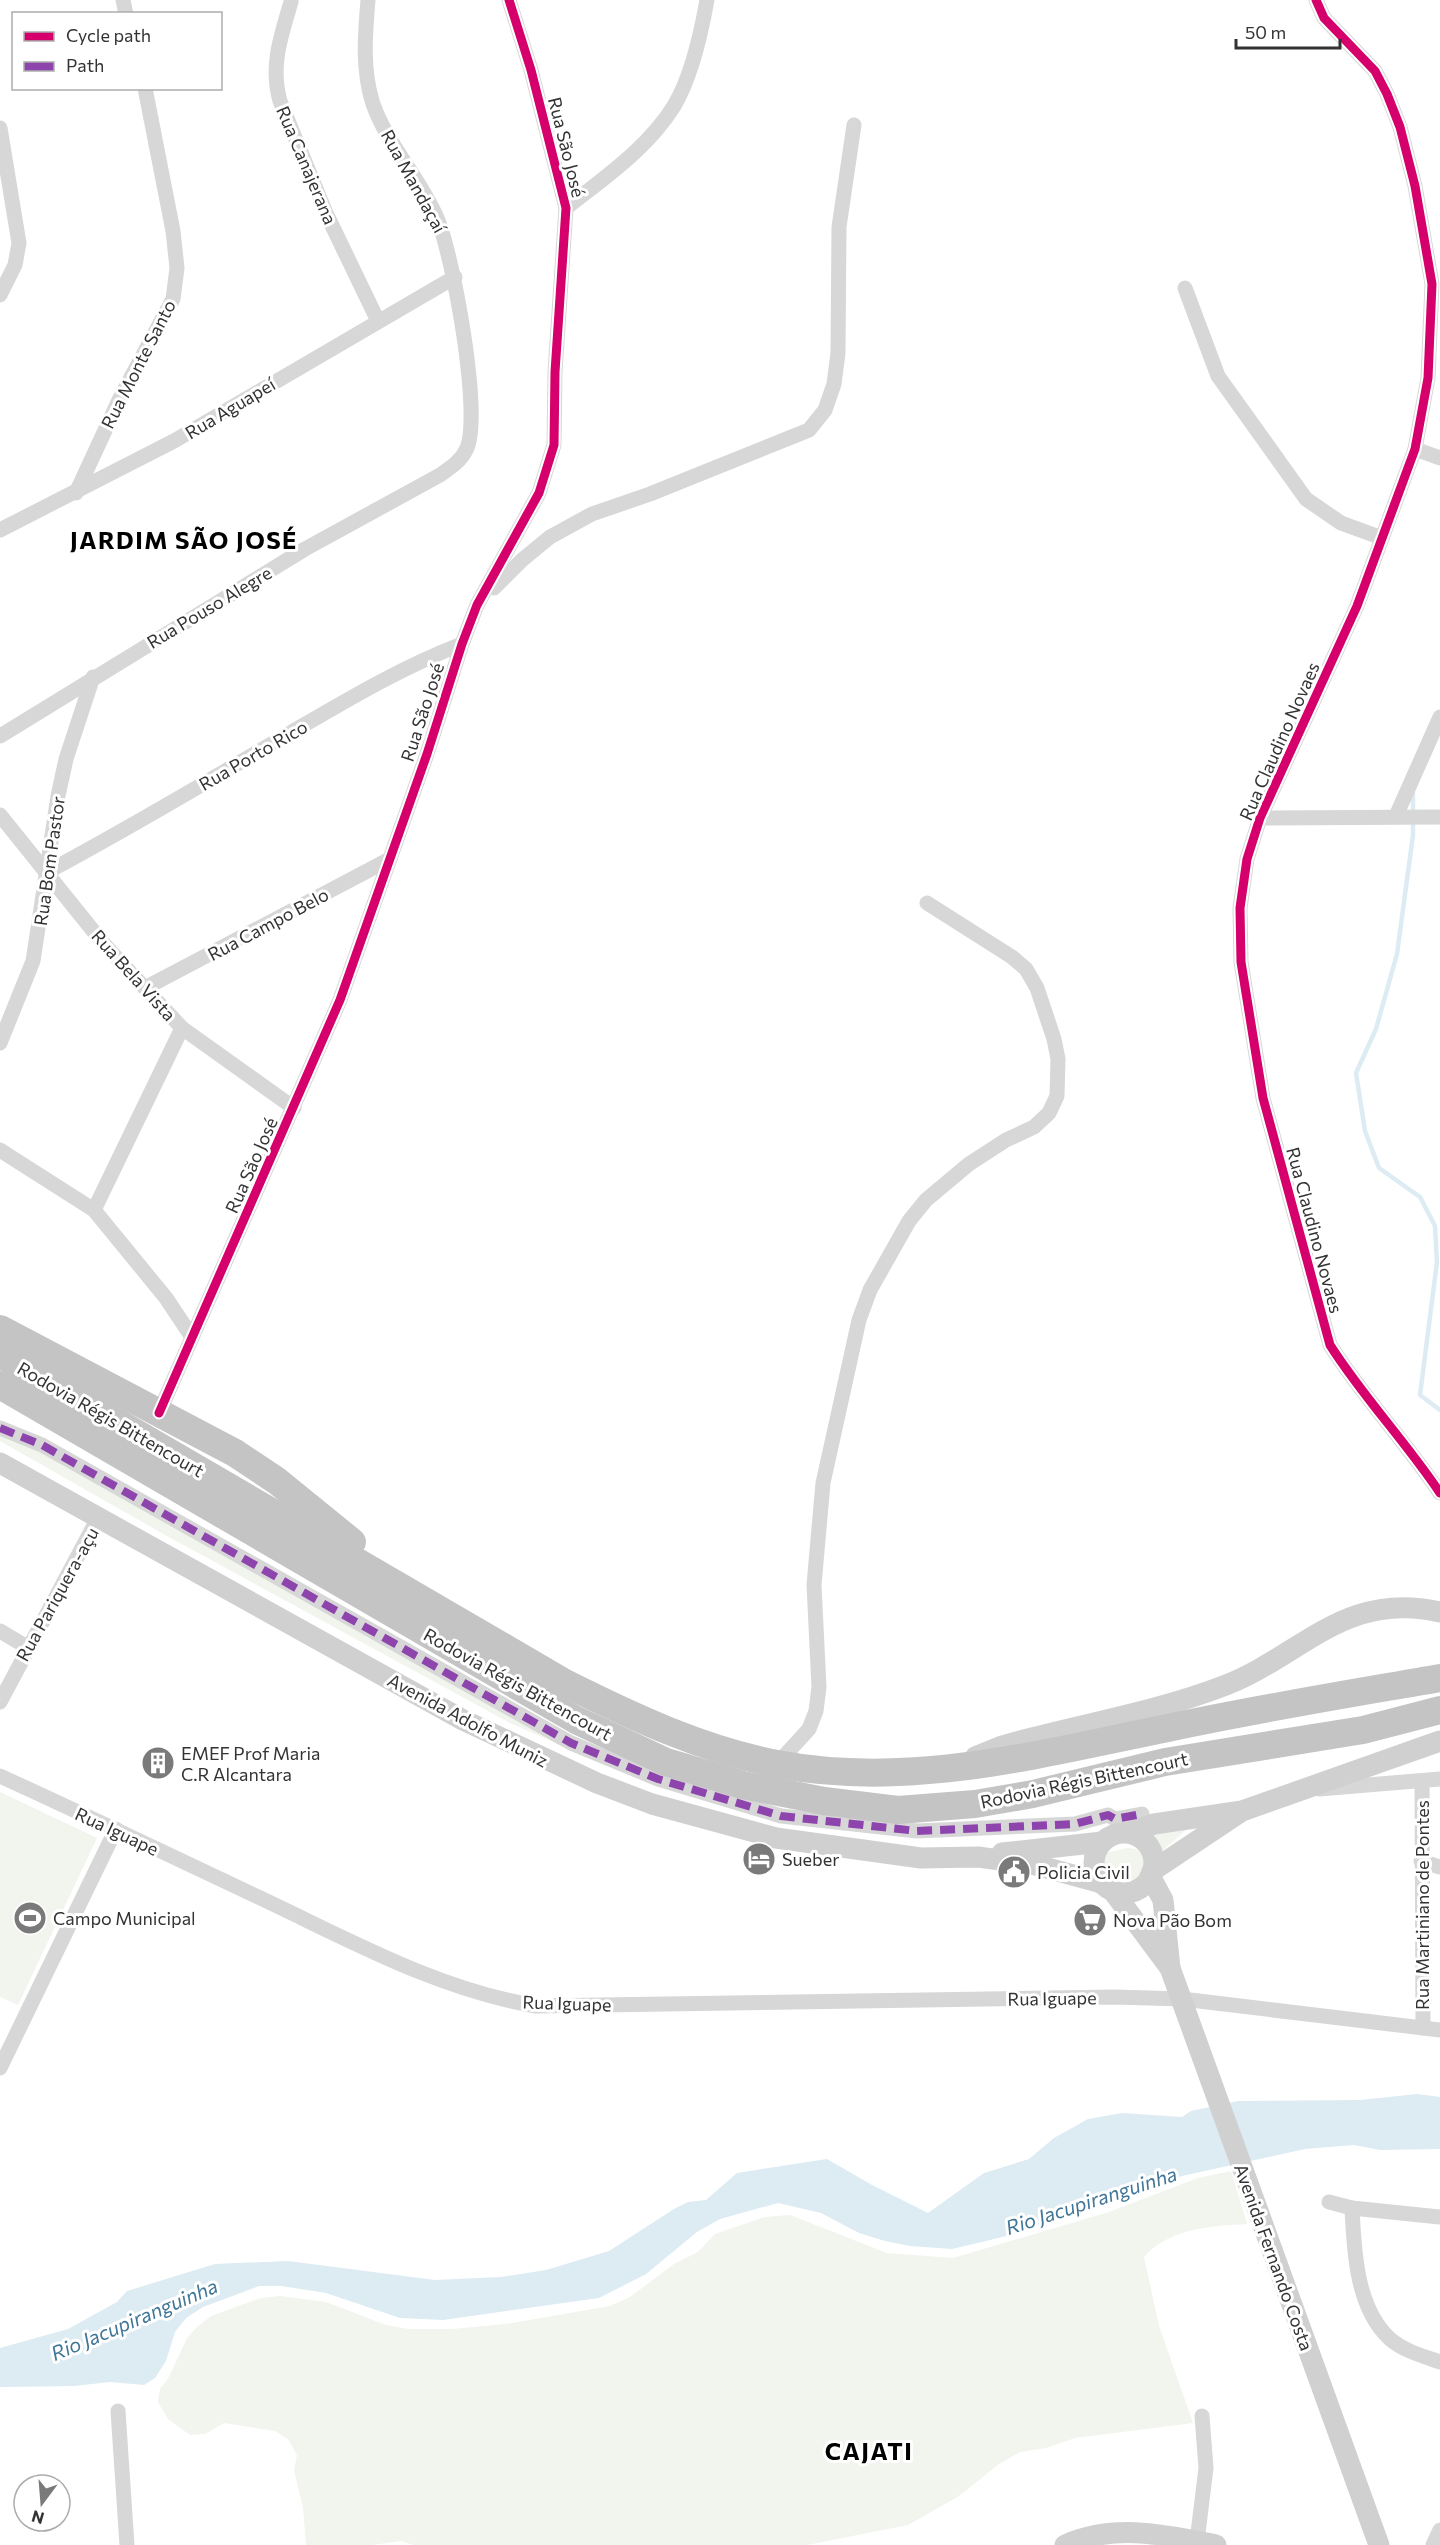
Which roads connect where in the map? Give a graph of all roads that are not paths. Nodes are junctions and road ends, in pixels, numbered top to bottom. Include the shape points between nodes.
1 (368, 0) edge
2 (508, 0) edge
3 (707, 0) edge
4 (1316, 0) edge
5 (291, 2) dead end
6 (146, 90) edge
7 (854, 126) dead end
8 (0, 130) edge
9 (566, 208) junction
10 (455, 277) junction
11 (1436, 284) edge
12 (1185, 288) dead end
13 (0, 295) edge
14 (378, 321) junction
15 (470, 435) joint
16 (1415, 449) junction
17 (1440, 458) edge
18 (76, 494) junction
19 (0, 530) edge
20 (1382, 537) junction
21 (477, 605) junction
22 (462, 644) junction
23 (93, 677) junction
24 (1440, 717) edge
25 (0, 736) edge
26 (0, 815) edge
27 (1400, 816) junction
28 (1440, 817) edge
29 (1260, 818) junction
30 (390, 859) junction
31 (47, 872) junction
32 (927, 903) dead end
33 (145, 988) junction
34 (182, 1028) junction
35 (0, 1042) edge
36 (294, 1108) junction
37 (0, 1150) edge
38 (94, 1210) junction
39 (0, 1329) edge
40 (192, 1337) junction
41 (0, 1354) edge
42 (0, 1385) edge
43 (159, 1413) junction
44 (0, 1428) edge
45 (0, 1463) edge
46 (1440, 1493) edge
47 (98, 1518) junction
48 (421, 1599) junction
49 (1440, 1612) edge
50 (0, 1631) edge
51 (27, 1647) junction
52 (1440, 1677) edge
53 (0, 1702) edge
54 (1440, 1710) edge
55 (1440, 1741) edge
56 (777, 1764) junction
57 (940, 1771) junction
58 (0, 1776) edge
59 (1440, 1779) edge
60 (1422, 1781) junction
61 (1301, 1790) junction
62 (1242, 1811) junction
63 (1142, 1814) dead end
64 (116, 1829) junction
65 (1129, 1833) junction
66 (1102, 1842) junction
67 (978, 1857) junction
68 (1421, 1861) junction
69 (1440, 1867) edge
70 (1151, 1873) junction
71 (1107, 1887) junction
72 (1170, 1968) junction
73 (1182, 1999) junction
74 (1423, 2028) junction
75 (1440, 2030) edge
76 (0, 2068) edge
77 (1329, 2202) dead end
78 (1352, 2208) junction
79 (1440, 2217) edge
80 (1440, 2362) edge
81 (118, 2411) dead end
82 (1202, 2416) dead end
83 (1440, 2530) edge
84 (1207, 2543) edge
85 (127, 2545) edge
86 (1065, 2545) edge
87 (1378, 2545) edge
88 (1433, 2545) edge

1 - 10 street, Rua Mandaçaí via 366,68 373,103 389,140 436,216
2 - 9 street, Rua São José via 531,70
3 - 9 street via 688,75 674,106 616,169
4 - 11 street, Rua Claudino Novaes via 1324,18 1375,70 1387,94 1400,127
5 - 14 street, Rua Canajerana via 275,65 275,83 326,213
6 - 18 street, Rua Monte Santo via 173,231 177,268 173,299 120,398
7 - 21 street via 839,227 838,353 825,410 809,430 592,514 550,537
8 - 13 street via 19,243 15,265
9 - 21 street, Rua São José via 554,445 528,514
10 - 14 street, Rua Aguapeí
10 - 15 street, Rua Mandaçaí via 465,348
11 - 16 street, Rua Claudino Novaes via 1428,378
12 - 20 street via 1218,376 1306,499 1341,523
14 - 18 street, Rua Aguapeí via 223,414
15 - 23 street, Rua Pouso Alegre via 467,450 458,462 440,475 305,549
16 - 17 street
16 - 20 street, Rua Claudino Novaes
18 - 19 street, Rua Aguapeí
20 - 29 street, Rua Claudino Novaes via 1353,617
21 - 22 street, Rua São José
22 - 30 street, Rua São José
22 - 31 street, Rua Porto Rico via 362,691
23 - 25 street, Rua Pouso Alegre
23 - 31 street, Rua Bom Pastor via 66,759
24 - 27 street
26 - 31 street, Rua Bela Vista
27 - 28 street
27 - 29 street
29 - 46 street, Rua Claudino Novaes via 1247,859 1240,908 1241,962 1263,1098 1295,1223 1330,1345 1349,1376 1416,1457
30 - 33 street, Rua Campo Belo
30 - 36 street, Rua São José via 340,1000
31 - 33 street, Rua Bela Vista via 103,943
31 - 35 street, Rua Bom Pastor via 33,961
32 - 56 street via 1026,969 1037,988 1054,1039 1057,1096 1049,1113 1034,1126 969,1164 926,1200 899,1237 870,1290 859,1320 823,1483 813,1585 819,1687 816,1711 809,1729
33 - 34 street, Rua Bela Vista
34 - 36 street, Rua Bela Vista
34 - 38 street
36 - 40 street, Rua São José
37 - 38 street
38 - 40 street via 166,1298
39 - 43 highway
40 - 43 street, Rua São José
41 - 48 highway, Rodovia Régis Bittencourt
42 - 54 highway, Rodovia Régis Bittencourt via 576,1720 666,1762 743,1785 898,1810 975,1804 1165,1762 1363,1730
43 - 48 highway via 235,1453 276,1481
44 - 63 street via 42,1445 571,1743 658,1779 781,1816 888,1830 1016,1828
45 - 47 street, Avenida Adolfo Muniz
47 - 51 street, Rua Pariquera-açu
47 - 67 street, Avenida Adolfo Muniz via 463,1720 597,1784 662,1808 776,1838 921,1858
48 - 56 highway, Rodovia Régis Bittencourt via 566,1683 645,1723 729,1753
49 - 57 street via 1398,1608 1338,1621 1228,1684 1002,1746
50 - 51 street
51 - 53 street, Rua Pariquera-açu
52 - 57 highway, Rodovia Régis Bittencourt via 1164,1728 1047,1754
55 - 61 street
56 - 57 highway, Rodovia Régis Bittencourt via 823,1770
58 - 64 street, Rua Iguape
59 - 60 street
60 - 61 street
60 - 68 street, Rua Martiniano de Pontes
61 - 62 street
62 - 65 street via 1154,1824
62 - 70 street
64 - 73 street, Rua Iguape via 381,1956 450,1985 536,2006
64 - 76 street
65 - 66 street via 1110,1836
65 - 70 street via 1149,1847 1153,1858
66 - 67 street
66 - 71 street via 1094,1863
67 - 71 street via 1036,1865
68 - 69 street
68 - 74 street, Rua Martiniano de Pontes
70 - 71 street via 1134,1890
70 - 72 street, Avenida Fernando Costa via 1163,1900
71 - 72 street, Avenida Fernando Costa
72 - 73 street, Avenida Fernando Costa
73 - 74 street, Rua Iguape
73 - 87 street, Avenida Fernando Costa
74 - 75 street, Rua Iguape
77 - 78 street
78 - 79 street
78 - 80 street via 1355,2263 1375,2317 1396,2343
81 - 85 street
82 - 84 street
83 - 88 street
84 - 86 street via 1119,2532

